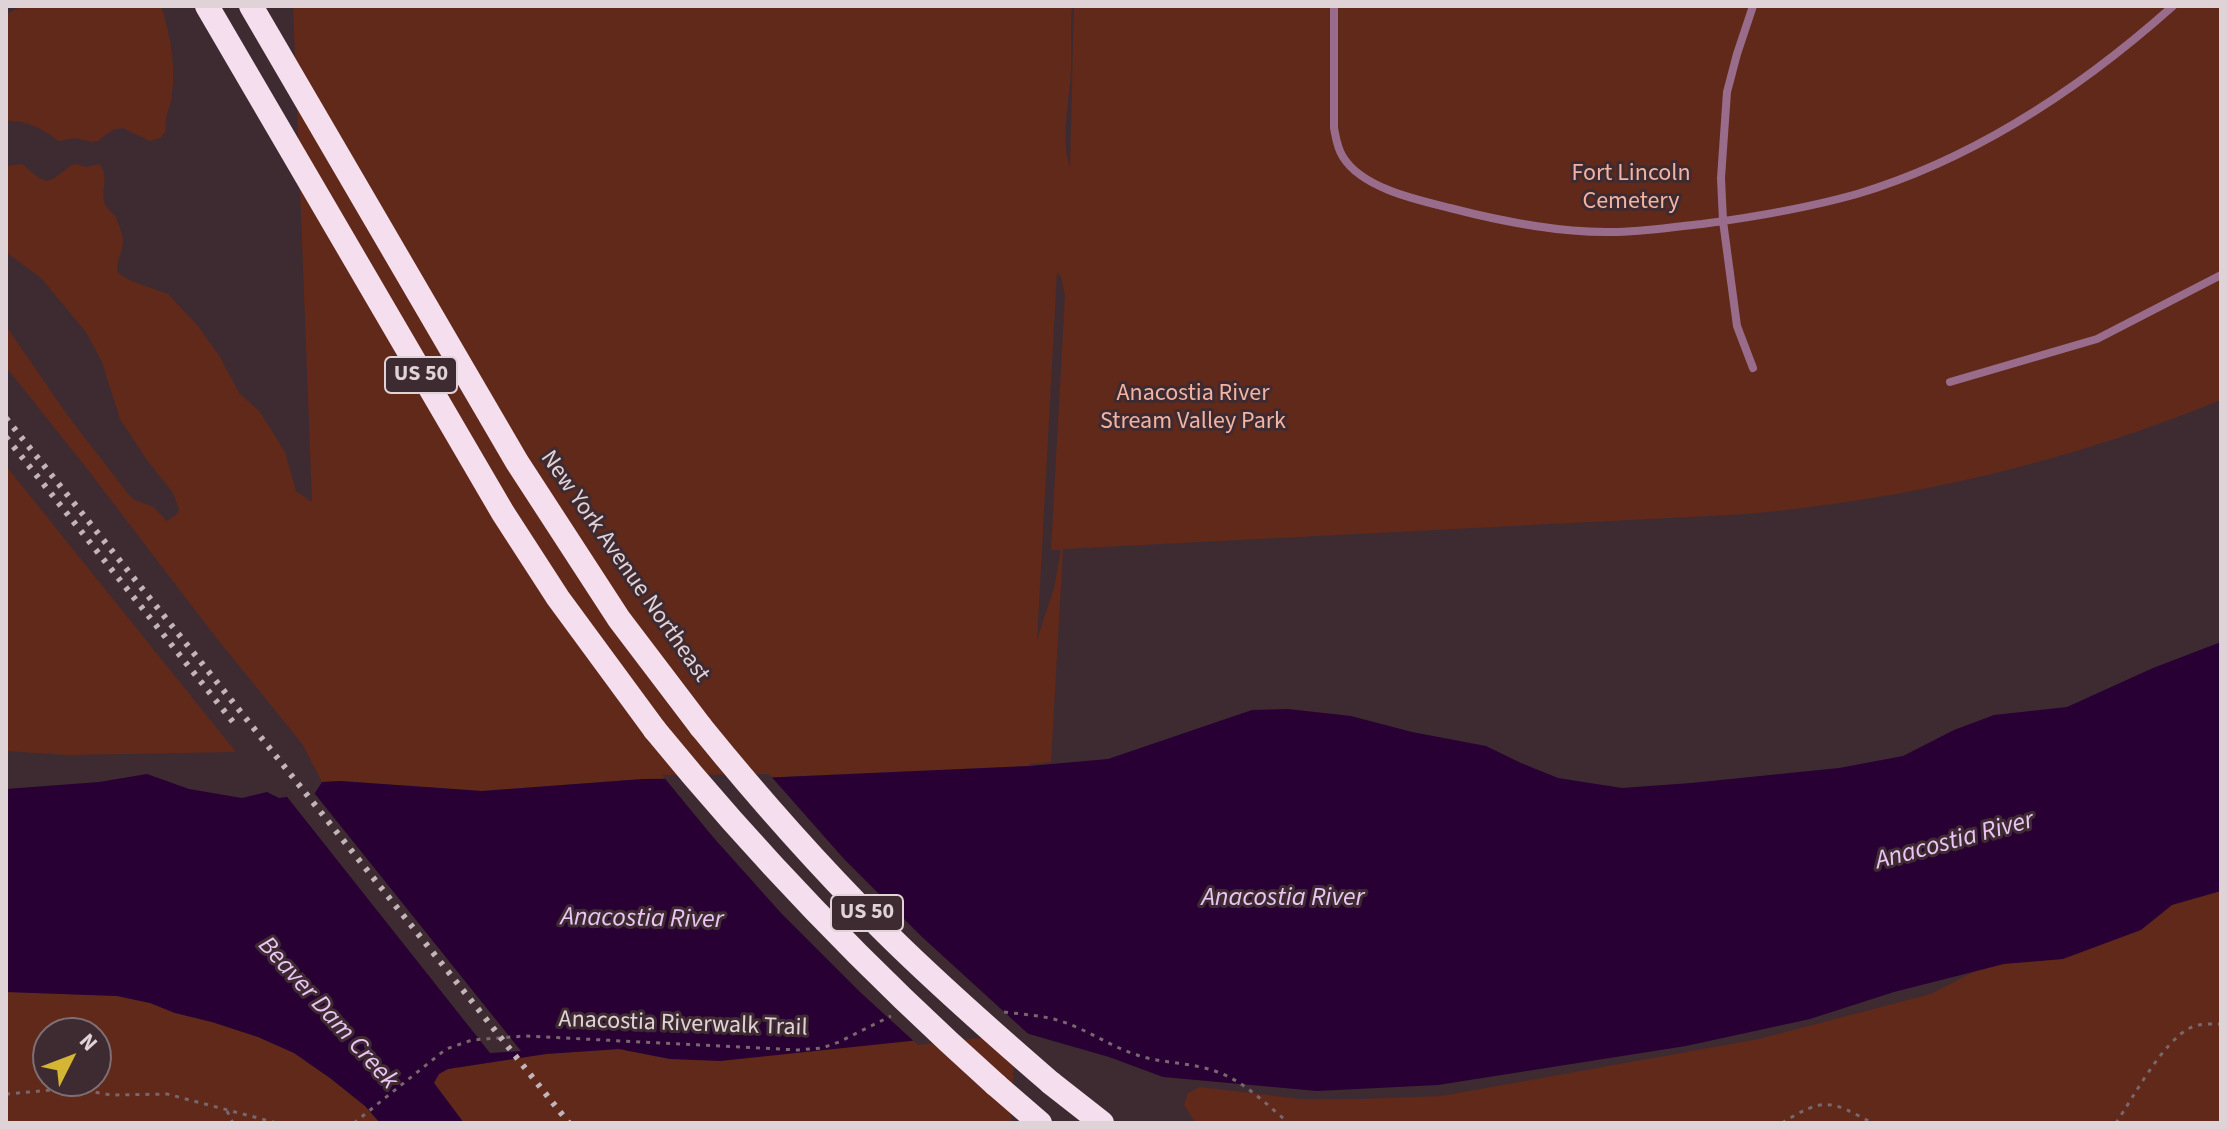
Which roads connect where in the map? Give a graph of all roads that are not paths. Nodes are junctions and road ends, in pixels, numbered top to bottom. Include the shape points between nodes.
1 (207, 6) edge
2 (251, 6) edge
3 (1334, 6) edge
4 (1753, 6) edge
5 (2173, 6) edge
6 (1723, 221) junction
7 (2221, 275) edge
8 (1753, 368) dead end
9 (1950, 382) dead end
10 (1040, 1123) edge
11 (1102, 1123) edge

1 - 10 highway, US 50, bridge via 503,513 655,730 841,939
2 - 11 highway, New York Avenue Northeast / US 50, bridge via 524,474 611,606 701,727 881,928
3 - 6 lane via 1337,146 1365,178 1435,205 1559,229 1606,232
4 - 6 lane via 1727,92
5 - 6 lane via 2053,101 1967,150 1858,193
6 - 8 lane via 1737,326
7 - 9 lane via 2097,339

